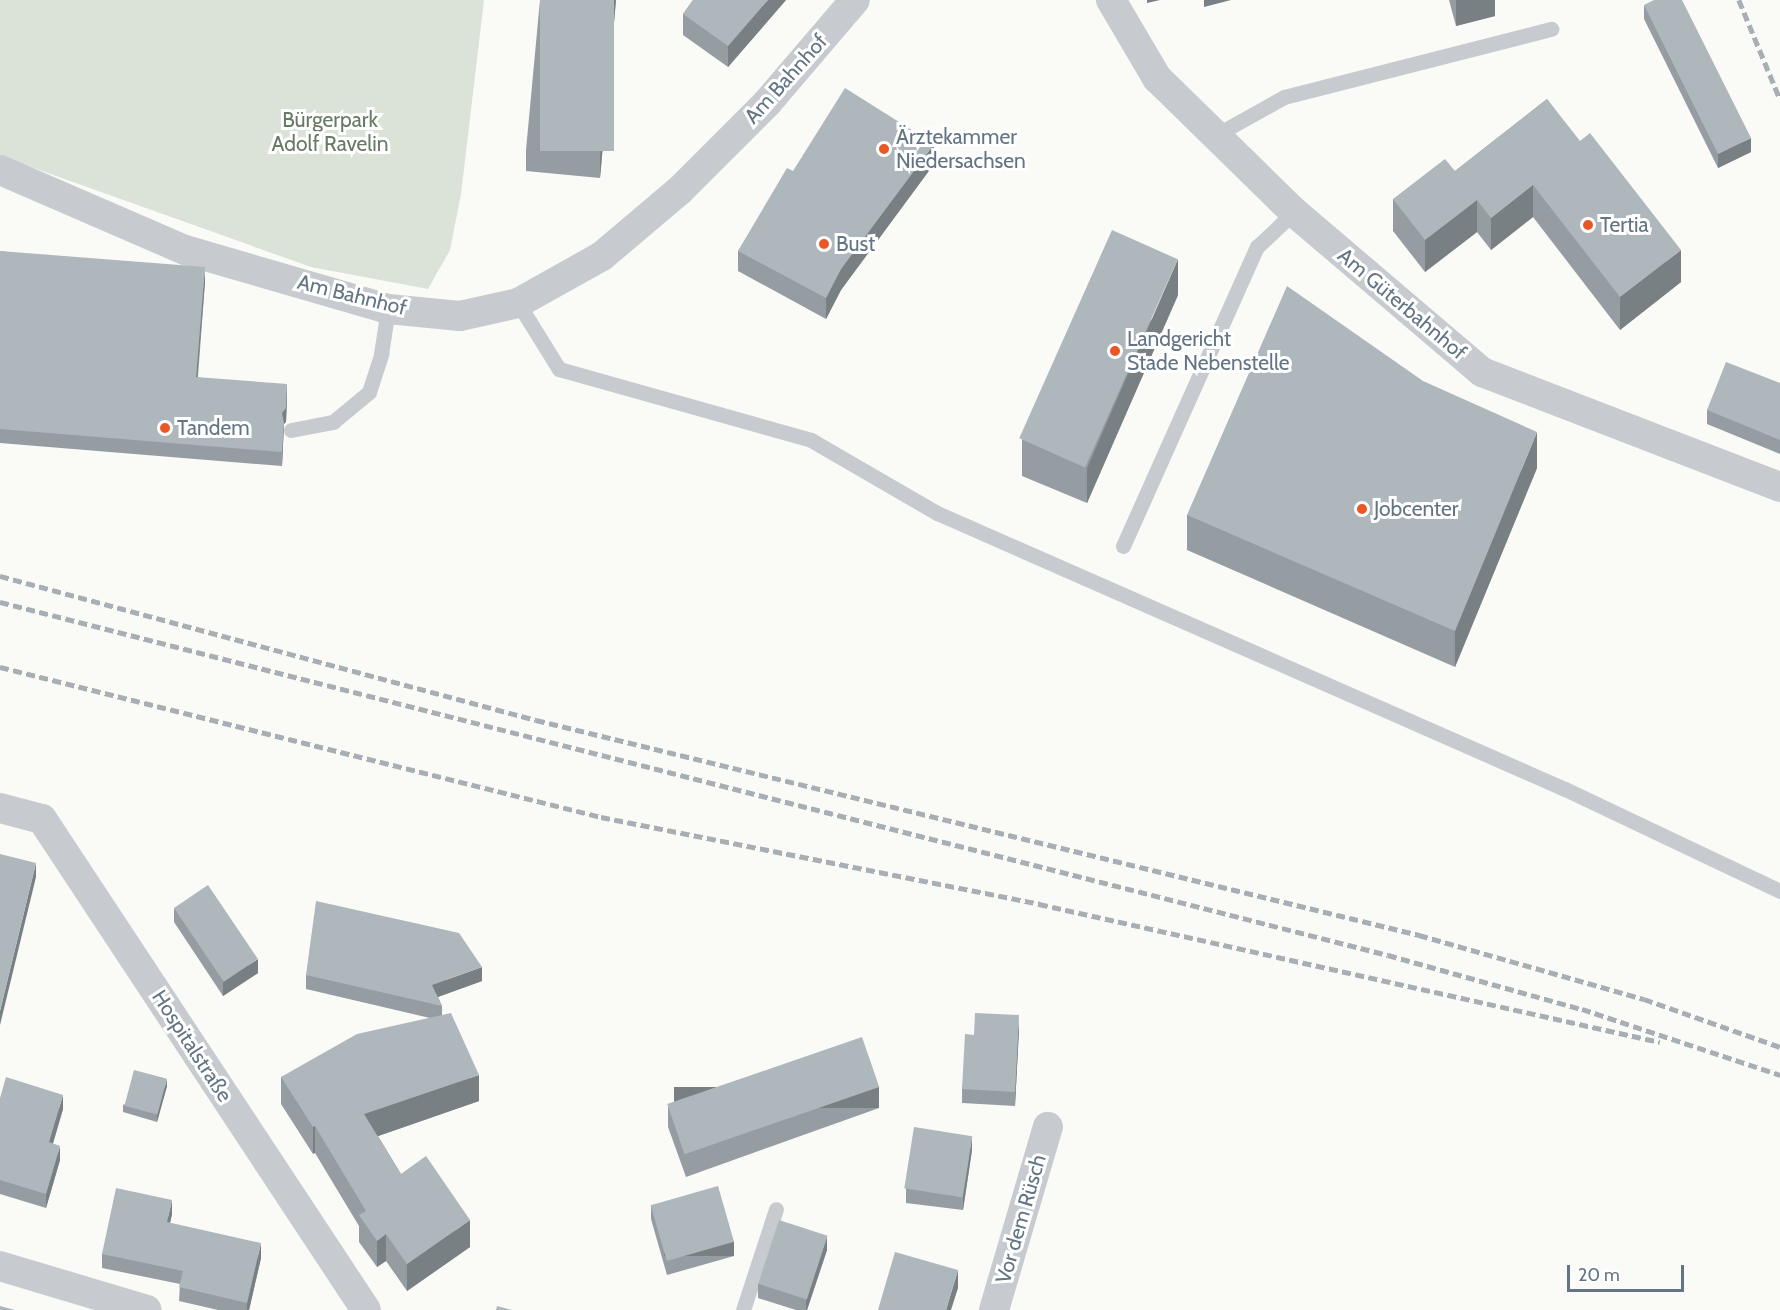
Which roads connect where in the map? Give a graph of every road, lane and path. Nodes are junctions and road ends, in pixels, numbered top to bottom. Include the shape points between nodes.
1 (855, 0) edge
2 (1111, 0) edge
3 (1551, 29) dead end
4 (1216, 135) junction
5 (0, 171) edge
6 (1294, 212) junction
7 (518, 303) junction
8 (388, 309) junction
9 (291, 430) dead end
10 (1780, 487) edge
11 (1123, 546) dead end
12 (0, 808) edge
13 (1780, 891) edge
14 (1048, 1127) dead end
15 (776, 1209) dead end
16 (0, 1266) edge
17 (147, 1310) edge
18 (366, 1310) edge
19 (743, 1310) edge
20 (994, 1310) edge

1 - 7 street, Am Bahnhof via 767,103 680,191 602,256
2 - 4 street, Am Güterbahnhof via 1158,78
3 - 4 lane via 1284,97
4 - 6 street, Am Güterbahnhof
5 - 8 street, Am Bahnhof via 185,250
6 - 10 street, Am Güterbahnhof via 1482,372
6 - 11 lane via 1257,247
7 - 8 street, Am Bahnhof via 460,316
7 - 13 lane via 560,369 811,440 937,513 1555,784
8 - 9 lane via 381,354 369,392 333,422
12 - 18 street, Hospitalstraße via 42,819
14 - 20 street, Vor dem Rüsch
15 - 19 lane
16 - 17 street

